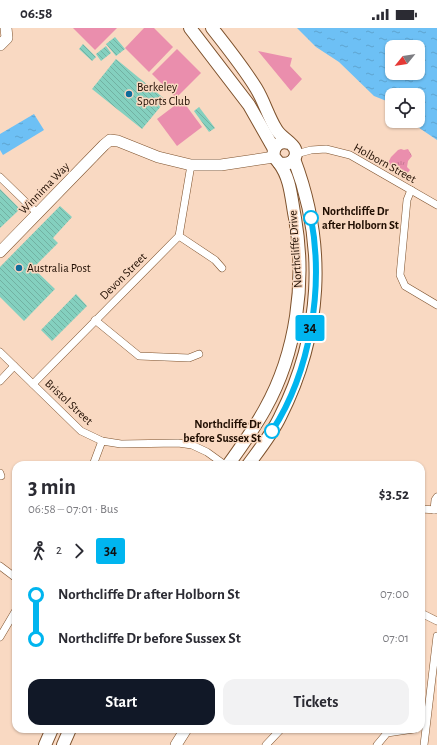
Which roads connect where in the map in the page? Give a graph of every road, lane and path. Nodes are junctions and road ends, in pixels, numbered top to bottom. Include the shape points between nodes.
1 (190, 28) edge
2 (212, 28) edge
3 (289, 143) junction
4 (276, 156) junction
5 (295, 157) junction
6 (191, 165) junction
7 (0, 178) edge
8 (411, 190) junction
9 (437, 206) edge
10 (37, 213) junction
11 (179, 236) junction
12 (0, 252) edge
13 (222, 268) dead end
14 (437, 305) edge
15 (95, 320) junction
16 (0, 352) edge
17 (199, 354) dead end
18 (14, 366) junction
19 (0, 381) edge
20 (33, 384) junction
21 (102, 441) junction
22 (94, 461) edge
23 (219, 461) edge
24 (231, 461) edge
25 (251, 461) edge
26 (437, 497) edge
27 (425, 509) edge
28 (436, 510) edge
29 (0, 566) edge
30 (12, 575) edge
31 (425, 615) edge
32 (12, 617) edge
33 (437, 621) edge
34 (437, 636) edge
35 (0, 637) edge
36 (425, 715) edge
37 (50, 733) edge
38 (68, 733) edge
39 (184, 733) edge
40 (278, 733) edge
41 (387, 733) edge
42 (423, 733) edge
43 (45, 745) edge
44 (63, 745) edge
45 (176, 745) edge
46 (266, 745) edge
47 (377, 745) edge
48 (424, 745) edge

1 - 4 main road, Northcliffe Drive via 249,105
2 - 3 main road via 256,88 276,130
3 - 4 main road via 282,142 276,146
3 - 5 main road via 293,146
4 - 5 main road via 287,164
4 - 6 street via 221,165
4 - 24 main road, Northcliffe Drive via 288,178 296,226 300,274 297,308 291,341 280,376 265,409
5 - 8 street, Holborn Street via 311,150 326,149 340,152 350,155
5 - 25 main road, Northcliffe Drive via 313,229 316,273 314,309 307,346 290,396 280,418
6 - 10 street, Winnima Way via 158,157 110,140
6 - 11 street
7 - 10 street
8 - 9 street, Holborn Street
8 - 14 street via 407,200 400,275 405,286
10 - 12 street, Winnima Way
11 - 13 street via 215,260
11 - 15 street, Devon Street
15 - 17 street via 139,356 189,358
15 - 20 street, Devon Street
16 - 18 street, Bristol Street
18 - 19 street
18 - 20 street, Bristol Street
20 - 21 street, Bristol Street via 81,431
21 - 22 street
21 - 23 street, Bristol Street via 121,444 192,445
26 - 28 street
27 - 28 street
29 - 30 street
31 - 33 street
32 - 35 street
34 - 36 street
37 - 43 main road
38 - 44 main road
39 - 45 street
40 - 46 street
41 - 47 street
42 - 48 street

